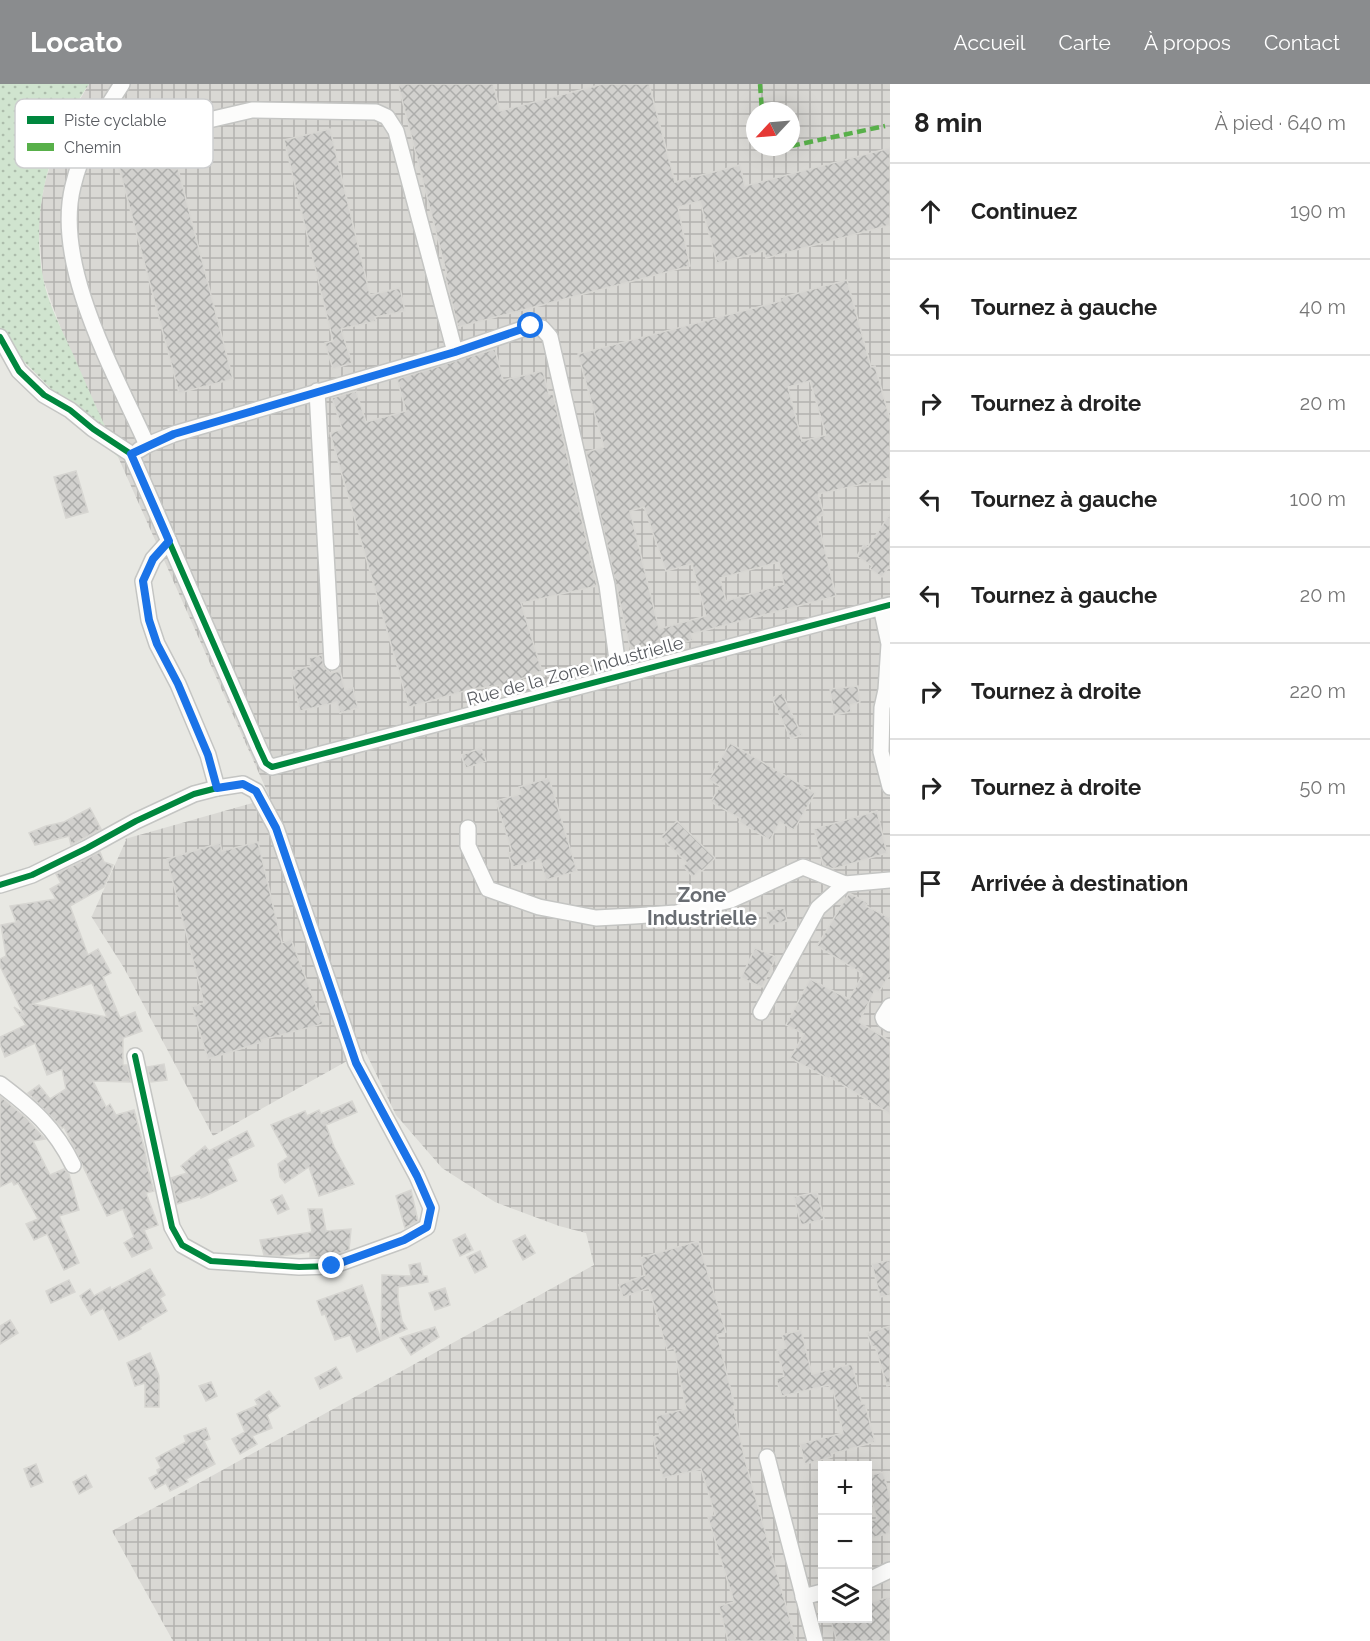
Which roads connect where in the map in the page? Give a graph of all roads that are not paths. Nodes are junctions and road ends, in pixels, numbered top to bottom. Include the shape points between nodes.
1 (122, 84) edge
2 (113, 99) edge
3 (213, 119) edge
4 (79, 168) edge
5 (0, 337) edge
6 (455, 352) junction
7 (317, 391) junction
8 (147, 446) junction
9 (131, 454) junction
10 (169, 541) junction
11 (886, 606) edge
12 (332, 662) dead end
13 (621, 674) junction
14 (888, 692) edge
15 (890, 787) edge
16 (217, 788) junction
17 (468, 828) dead end
18 (890, 880) edge
19 (845, 884) junction
20 (0, 885) edge
21 (890, 1006) edge
22 (761, 1012) dead end
23 (890, 1024) edge
24 (135, 1056) dead end
25 (0, 1084) edge
26 (73, 1165) dead end
27 (767, 1457) dead end
28 (890, 1572) edge
29 (872, 1579) edge
30 (818, 1593) edge
31 (803, 1597) junction
32 (815, 1641) edge

1 - 2 street
3 - 6 street via 252,110 376,112 387,117 396,131
4 - 8 street via 72,188 69,224 74,272
5 - 9 street via 19,371 44,395
6 - 7 street
6 - 13 street via 531,326 542,328 550,337 607,585
7 - 8 street via 174,434
7 - 12 street
8 - 9 street
9 - 10 street
10 - 13 street, Rue de la Zone Industrielle via 269,765
10 - 16 street via 153,559 143,581 149,620 204,746
11 - 13 street, Rue de la Zone Industrielle
11 - 14 street
14 - 15 street via 882,708 881,752
16 - 20 street via 194,794 136,821 32,875
16 - 24 street via 243,784 256,791 276,828 356,1063 431,1208 427,1227 404,1240 332,1266 211,1261 182,1245 172,1227
17 - 19 street via 468,846 488,889 539,907 596,918 676,913 720,903 803,867
18 - 19 street
19 - 22 street via 818,908
21 - 23 street via 883,1017
25 - 26 street via 46,1122
27 - 31 street
28 - 29 street
30 - 31 street
31 - 32 street

